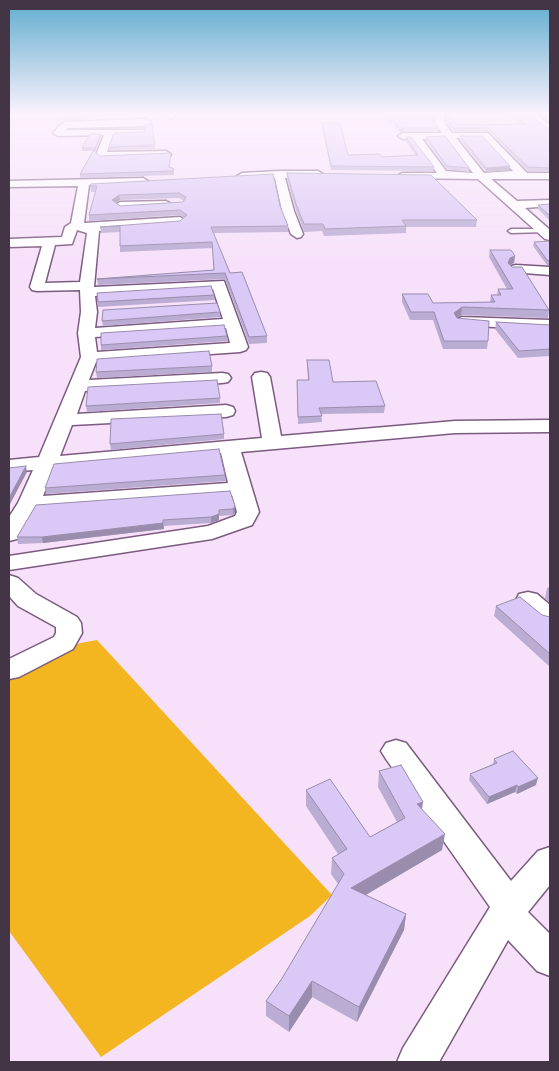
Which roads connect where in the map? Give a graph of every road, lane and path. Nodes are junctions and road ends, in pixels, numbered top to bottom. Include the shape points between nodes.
1 (93, 165) edge
2 (129, 165) edge
3 (147, 165) edge
4 (436, 165) edge
5 (475, 165) edge
6 (513, 165) edge
7 (138, 168) junction
8 (279, 174) junction
9 (327, 174) edge
10 (389, 175) edge
11 (483, 176) junction
12 (229, 177) edge
13 (550, 178) edge
14 (153, 181) edge
15 (9, 185) edge
16 (550, 185) edge
17 (86, 191) junction
18 (550, 203) edge
19 (521, 205) junction
20 (550, 217) edge
21 (118, 222) junction
22 (56, 227) dead end
23 (79, 227) junction
24 (511, 232) dead end
25 (548, 233) edge
26 (297, 234) dead end
27 (50, 242) junction
28 (9, 243) edge
29 (516, 270) edge
30 (550, 271) edge
31 (87, 289) junction
32 (462, 322) edge
33 (232, 323) junction
34 (550, 325) edge
35 (86, 333) junction
36 (89, 357) junction
37 (261, 376) dead end
38 (222, 378) dead end
39 (79, 386) junction
40 (226, 411) dead end
41 (66, 420) junction
42 (550, 426) edge
43 (273, 443) junction
44 (230, 447) junction
45 (46, 464) junction
46 (9, 466) edge
47 (240, 488) junction
48 (29, 503) junction
49 (9, 534) edge
50 (9, 562) edge
51 (15, 596) edge
52 (528, 600) dead end
53 (550, 618) edge
54 (9, 670) edge
55 (396, 751) dead end
56 (550, 861) edge
57 (508, 910) junction
58 (550, 959) edge
59 (417, 1062) edge

1 - 7 street
2 - 7 street
3 - 7 street
4 - 11 street via 443,174
5 - 11 street
6 - 11 street via 522,174
7 - 14 street
7 - 17 street
8 - 9 street
8 - 12 street
8 - 26 street
10 - 11 street
11 - 13 street
11 - 19 street
13 - 16 street via 544,179
15 - 17 street
17 - 23 street
18 - 19 street
19 - 20 street via 542,217
19 - 25 street
21 - 21 street via 120,200 180,216
21 - 23 street
22 - 23 street
23 - 27 street via 68,241
23 - 31 street via 93,232
24 - 25 lane
27 - 28 street
27 - 31 street via 37,287
29 - 30 street
31 - 33 street via 218,282 220,304
31 - 35 street via 94,312
32 - 34 street
33 - 35 street
33 - 36 street via 240,347
35 - 36 street
36 - 39 street
37 - 43 street
38 - 39 street
39 - 41 street
40 - 41 street
41 - 45 street
42 - 43 street via 454,427
43 - 44 street
44 - 45 street
44 - 47 street
45 - 46 street
45 - 48 street
47 - 48 street
47 - 50 street via 248,512 244,520 230,527
48 - 49 street
51 - 54 street via 68,623 69,633 64,643
52 - 53 street
55 - 57 street
56 - 57 street
57 - 58 street
57 - 59 street

